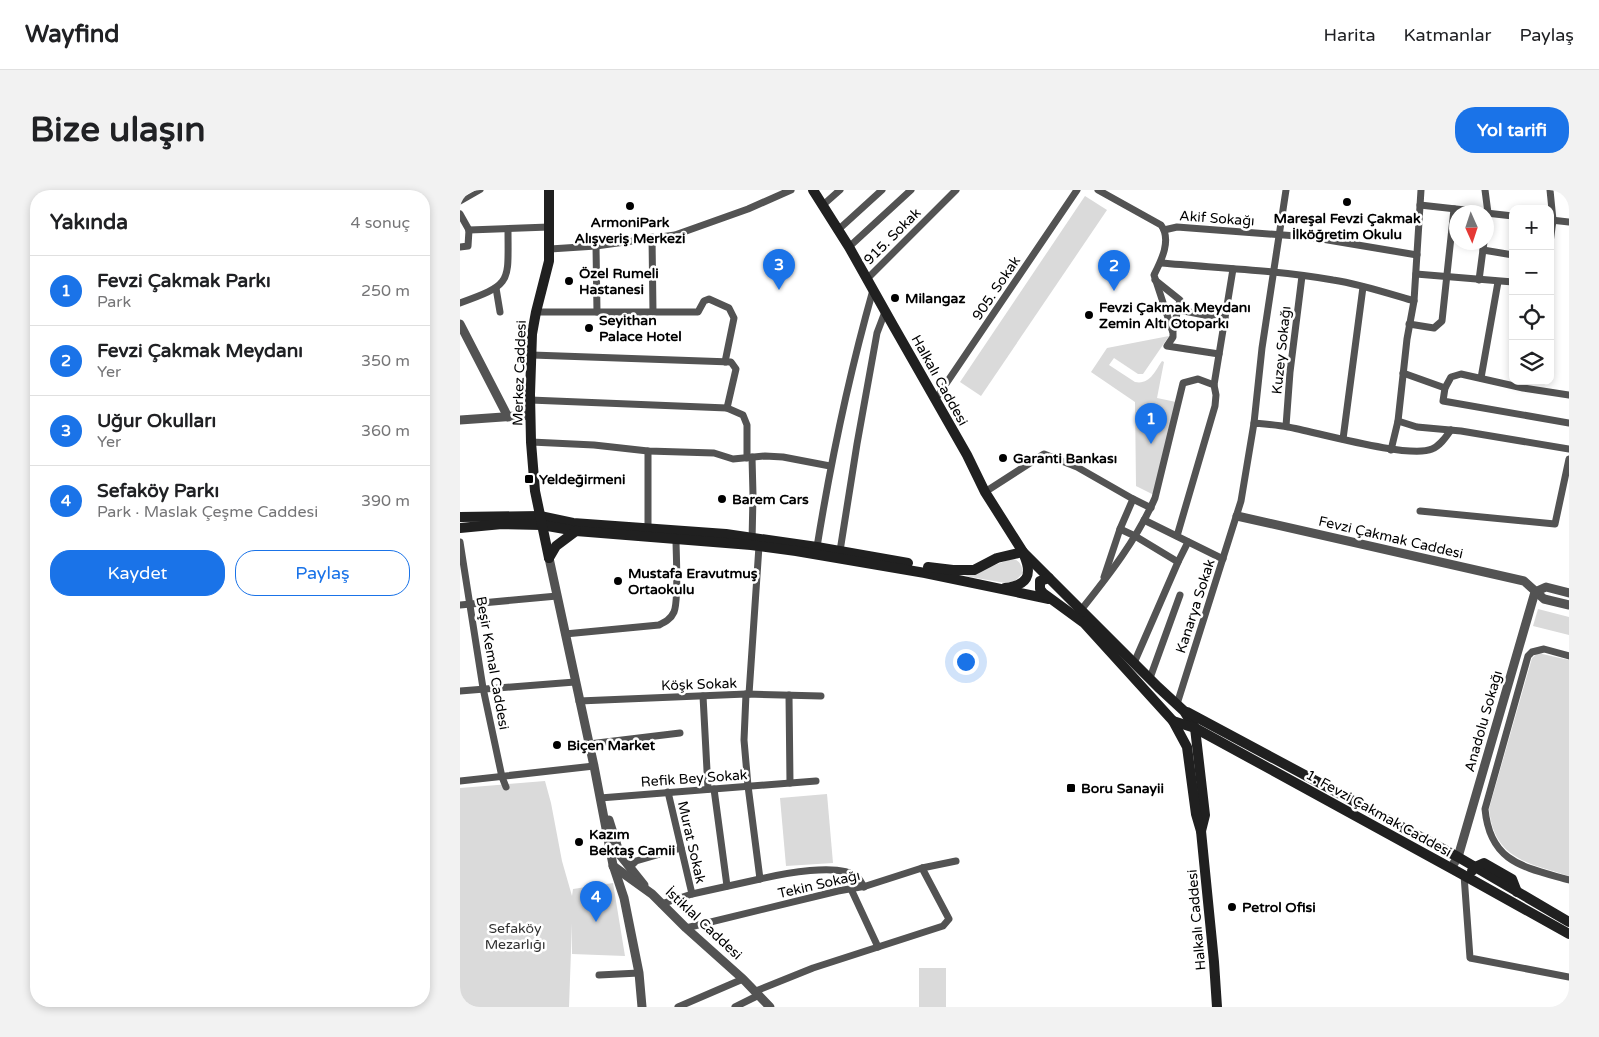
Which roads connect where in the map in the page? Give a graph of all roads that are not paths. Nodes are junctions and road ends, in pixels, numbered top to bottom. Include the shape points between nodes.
1 (482, 190) edge
2 (550, 190) edge
3 (791, 190) edge
4 (813, 190) edge
5 (840, 190) edge
6 (882, 190) edge
7 (911, 190) edge
8 (956, 190) edge
9 (1077, 190) edge
10 (1098, 190) edge
11 (1286, 190) edge
12 (1421, 190) edge
13 (1485, 190) edge
14 (1550, 190) edge
15 (460, 202) edge
16 (823, 205) junction
17 (1420, 205) junction
18 (1486, 205) edge
19 (1551, 205) edge
20 (1449, 208) edge
21 (460, 214) edge
22 (1494, 214) edge
23 (1509, 216) edge
24 (1554, 220) edge
25 (1569, 222) edge
26 (549, 227) junction
27 (508, 229) junction
28 (469, 230) junction
29 (838, 230) junction
30 (1164, 230) junction
31 (1279, 235) junction
32 (652, 237) junction
33 (596, 246) junction
34 (460, 247) edge
35 (849, 247) junction
36 (550, 249) junction
37 (1494, 249) edge
38 (1449, 250) edge
39 (1483, 250) edge
40 (1509, 254) edge
41 (1417, 255) junction
42 (1161, 263) junction
43 (1233, 269) junction
44 (1273, 273) junction
45 (1416, 274) junction
46 (1302, 276) junction
47 (1446, 277) junction
48 (867, 279) junction
49 (1155, 279) junction
50 (1479, 280) junction
51 (1498, 282) junction
52 (1509, 282) edge
53 (1363, 287) junction
54 (496, 288) junction
55 (873, 290) junction
56 (1414, 301) junction
57 (460, 303) edge
58 (1179, 310) junction
59 (500, 312) dead end
60 (536, 312) junction
61 (596, 312) junction
62 (652, 312) junction
63 (885, 312) junction
64 (1225, 320) junction
65 (460, 324) edge
66 (1409, 324) junction
67 (1173, 331) junction
68 (1220, 354) junction
69 (532, 355) junction
70 (725, 362) junction
71 (1403, 374) junction
72 (1481, 378) junction
73 (1509, 382) edge
74 (1214, 384) junction
75 (1527, 385) edge
76 (1445, 388) junction
77 (1569, 396) edge
78 (530, 400) junction
79 (935, 400) junction
80 (727, 408) junction
81 (530, 415) junction
82 (508, 417) junction
83 (460, 420) edge
84 (1398, 420) junction
85 (1254, 423) junction
86 (1569, 423) edge
87 (1286, 426) junction
88 (1451, 430) junction
89 (1343, 439) junction
90 (531, 442) junction
91 (1569, 449) edge
92 (1391, 450) junction
93 (648, 451) junction
94 (750, 458) junction
95 (1569, 459) edge
96 (830, 466) junction
97 (985, 492) junction
98 (1133, 499) junction
99 (1151, 508) junction
100 (1420, 511) dead end
101 (1237, 516) junction
102 (460, 517) edge
103 (1144, 520) junction
104 (541, 521) junction
105 (460, 528) edge
106 (648, 528) junction
107 (1120, 529) junction
108 (576, 531) junction
109 (1135, 536) junction
110 (1177, 536) junction
111 (676, 539) junction
112 (460, 542) edge
113 (1188, 542) junction
114 (754, 543) junction
115 (817, 547) junction
116 (840, 551) junction
117 (1023, 552) junction
118 (549, 558) junction
119 (1223, 559) junction
120 (1178, 562) junction
121 (1049, 578) junction
122 (1102, 584) junction
123 (1002, 589) junction
124 (1534, 592) junction
125 (1569, 593) edge
126 (1180, 595) dead end
127 (557, 596) junction
128 (1048, 599) junction
129 (470, 605) junction
130 (1569, 605) edge
131 (460, 606) edge
132 (1081, 610) junction
133 (565, 634) junction
134 (1569, 656) edge
135 (1134, 663) junction
136 (1150, 678) junction
137 (575, 682) junction
138 (483, 688) junction
139 (460, 691) edge
140 (748, 694) junction
141 (789, 695) junction
142 (703, 696) junction
143 (821, 696) dead end
144 (579, 701) junction
145 (1180, 707) junction
146 (1174, 721) junction
147 (1195, 728) junction
148 (680, 733) dead end
149 (1207, 735) junction
150 (589, 744) junction
151 (1197, 748) junction
152 (594, 766) junction
153 (502, 777) junction
154 (816, 781) dead end
155 (460, 782) edge
156 (790, 783) junction
157 (748, 786) junction
158 (506, 787) dead end
159 (711, 789) junction
160 (668, 792) junction
161 (600, 798) junction
162 (1201, 830) junction
163 (681, 848) junction
164 (1458, 857) junction
165 (956, 861) dead end
166 (613, 866) junction
167 (630, 867) junction
168 (1475, 867) junction
169 (922, 868) junction
170 (1451, 868) junction
171 (760, 877) junction
172 (1469, 878) junction
173 (1569, 880) edge
174 (727, 886) junction
175 (864, 887) junction
176 (851, 889) junction
177 (652, 894) junction
178 (692, 894) junction
179 (661, 904) junction
180 (1569, 922) edge
181 (686, 928) junction
182 (1569, 934) edge
183 (878, 947) junction
184 (639, 972) junction
185 (599, 975) dead end
186 (1569, 977) edge
187 (743, 978) junction
188 (757, 993) junction
189 (642, 1007) edge
190 (678, 1007) edge
191 (735, 1007) edge
192 (770, 1007) edge
193 (1217, 1007) edge

1 - 15 street
2 - 26 main road, Merkez Caddesi
3 - 32 street via 676,235
4 - 16 main road, Halkalı Caddesi
5 - 16 street
6 - 29 street
7 - 35 street
8 - 48 street, 915. Sokak
9 - 79 street, 905. Sokak
10 - 30 street via 1161,225
11 - 31 street, Kanarya Sokak
12 - 17 street
13 - 18 street
14 - 19 street
16 - 29 main road, Halkalı Caddesi
17 - 20 street
17 - 41 street
21 - 28 street
22 - 23 street
24 - 25 street
26 - 27 street
26 - 36 main road, Merkez Caddesi
27 - 28 street
27 - 54 street via 508,274
28 - 34 street via 468,246
29 - 35 main road, Halkalı Caddesi
30 - 31 street, Akif Sokağı via 1177,227
30 - 42 street
31 - 41 street, Akif Sokağı via 1359,244
31 - 44 street, Kanarya Sokak
32 - 33 street
32 - 62 street
33 - 36 street
33 - 61 street
35 - 48 main road, Halkalı Caddesi
36 - 60 main road, Merkez Caddesi
37 - 40 street
38 - 47 street
39 - 50 street
41 - 45 street
42 - 43 street
42 - 49 street
43 - 44 street
43 - 64 street
44 - 46 street
44 - 85 street, Kanarya Sokak
45 - 47 street
45 - 56 street
46 - 53 street
46 - 87 street, Kuzey Sokağı
47 - 50 street
47 - 66 street via 1442,321 1434,328
48 - 55 main road, Halkalı Caddesi
49 - 58 street via 1180,298
49 - 67 street
50 - 51 street
51 - 52 street
51 - 72 street
53 - 56 street
53 - 89 street
54 - 57 street
54 - 59 street
55 - 63 main road, Halkalı Caddesi
55 - 96 street
56 - 66 street
58 - 64 street
58 - 67 street
60 - 61 street
60 - 69 main road, Merkez Caddesi
61 - 62 street
62 - 70 street via 698,312 704,301 710,299 728,308 734,318
63 - 79 main road, Halkalı Caddesi
63 - 116 street via 877,333
64 - 68 street
65 - 82 street
66 - 71 street
67 - 68 street via 1167,346
68 - 74 street
69 - 70 street
69 - 78 main road, Merkez Caddesi
70 - 80 street via 731,362 736,369
71 - 76 street
71 - 84 street
72 - 73 street
72 - 76 street via 1461,374 1451,376
74 - 99 street via 1198,378 1183,383
74 - 110 street via 1213,417
75 - 77 street
76 - 86 street via 1444,401
78 - 80 street
78 - 81 main road, Merkez Caddesi
79 - 97 main road, Halkalı Caddesi
80 - 94 street via 743,415
81 - 82 street
81 - 90 main road, Merkez Caddesi
82 - 83 street
84 - 88 street via 1417,427
84 - 92 street
85 - 87 street
85 - 101 street, Kanarya Sokak
87 - 89 street
88 - 91 street
88 - 92 street via 1432,449
89 - 92 street
90 - 93 street via 594,444
90 - 104 main road, Merkez Caddesi
93 - 94 street via 714,453
93 - 106 street
94 - 96 street via 783,457
94 - 114 street
95 - 100 street via 1555,524
96 - 115 street
97 - 98 street via 1044,454 1077,467
97 - 117 main road, Halkalı Caddesi
98 - 99 street
98 - 107 street
99 - 103 street
101 - 119 street, Kanarya Sokak
101 - 124 street, Fevzi Çakmak Caddesi via 1524,581
102 - 104 main road
103 - 109 street
103 - 110 street
104 - 105 main road
104 - 106 main road
104 - 108 main road
104 - 118 main road, Merkez Caddesi
106 - 114 main road
107 - 109 street
107 - 122 street
108 - 111 main road
108 - 118 main road via 556,546
109 - 120 street
109 - 122 street
110 - 113 street
111 - 114 main road
111 - 133 street via 676,600 674,612 668,620 659,625
112 - 129 street, Beşir Kemal Caddesi
113 - 119 street
113 - 120 street
114 - 115 main road
114 - 123 main road, Halkalı Caddesi
114 - 140 street
115 - 116 main road
116 - 117 main road via 953,570 974,570 997,558
117 - 121 main road, Halkalı Caddesi
117 - 123 main road via 1028,563 1025,580 1020,585
118 - 127 street
119 - 145 street, Kanarya Sokak
120 - 135 street
121 - 128 main road via 1040,581 1039,585
121 - 132 main road, Halkalı Caddesi
122 - 132 street
123 - 128 main road, Halkalı Caddesi
124 - 125 street via 1546,587
124 - 130 street via 1544,599
124 - 164 street, Anadolu Sokağı
126 - 136 street
127 - 129 street
127 - 133 street
128 - 146 main road, Halkalı Caddesi via 1084,623
129 - 131 street
129 - 138 street, Beşir Kemal Caddesi
132 - 135 main road, Halkalı Caddesi
133 - 137 street
134 - 173 street via 1544,649 1528,656 1485,809 1492,839 1508,857 1532,869
135 - 136 main road, Halkalı Caddesi
136 - 145 main road, Halkalı Caddesi
137 - 138 street
137 - 144 street
138 - 139 street
138 - 153 street, Beşir Kemal Caddesi
140 - 141 street, Köşk Sokak
140 - 142 street, Köşk Sokak
140 - 157 street via 744,740
141 - 143 street, Köşk Sokak
141 - 156 street
142 - 144 street, Köşk Sokak
142 - 159 street
144 - 150 street
145 - 147 main road, Halkalı Caddesi
145 - 164 main road
146 - 147 main road, 1. Fevzi Çakmak Caddesi
146 - 162 main road, Halkalı Caddesi via 1188,747
147 - 149 main road, 1. Fevzi Çakmak Caddesi
147 - 151 main road, Halkalı Caddesi
148 - 150 street
149 - 151 main road via 1200,736
149 - 170 main road, 1. Fevzi Çakmak Caddesi
150 - 152 street
151 - 162 main road, Halkalı Caddesi via 1204,815
152 - 153 street
152 - 161 street
153 - 155 street
153 - 158 street, Beşir Kemal Caddesi
154 - 156 street, Refik Bey Sokak
156 - 157 street, Refik Bey Sokak
157 - 159 street, Refik Bey Sokak
157 - 171 street
159 - 160 street, Refik Bey Sokak
159 - 174 street
160 - 161 street, Refik Bey Sokak
160 - 163 street, Murat Sokak
161 - 166 street
161 - 167 street via 620,855
162 - 193 main road, Halkalı Caddesi
163 - 167 street via 636,861
163 - 178 street, Murat Sokak
164 - 168 main road
164 - 170 street, Anadolu Sokağı
165 - 169 street, Tekin Sokağı
166 - 177 street, İstiklal Caddesi
166 - 184 street via 624,898
167 - 177 street
168 - 172 main road
168 - 180 main road
169 - 175 street, Tekin Sokağı
169 - 183 street via 949,919 943,926
170 - 172 main road, 1. Fevzi Çakmak Caddesi
171 - 174 street
171 - 175 street via 824,870 847,872 856,876
172 - 182 main road, 1. Fevzi Çakmak Caddesi
172 - 186 street via 1470,958
174 - 178 street
175 - 176 street, Tekin Sokağı
176 - 181 street, Tekin Sokağı
176 - 183 street
177 - 179 street, İstiklal Caddesi
178 - 179 street, Murat Sokak
179 - 181 street, İstiklal Caddesi
181 - 187 street, İstiklal Caddesi
183 - 188 street via 813,968
184 - 185 street
184 - 189 street
187 - 188 street, İstiklal Caddesi
187 - 190 street
188 - 191 street
188 - 192 street, İstiklal Caddesi

